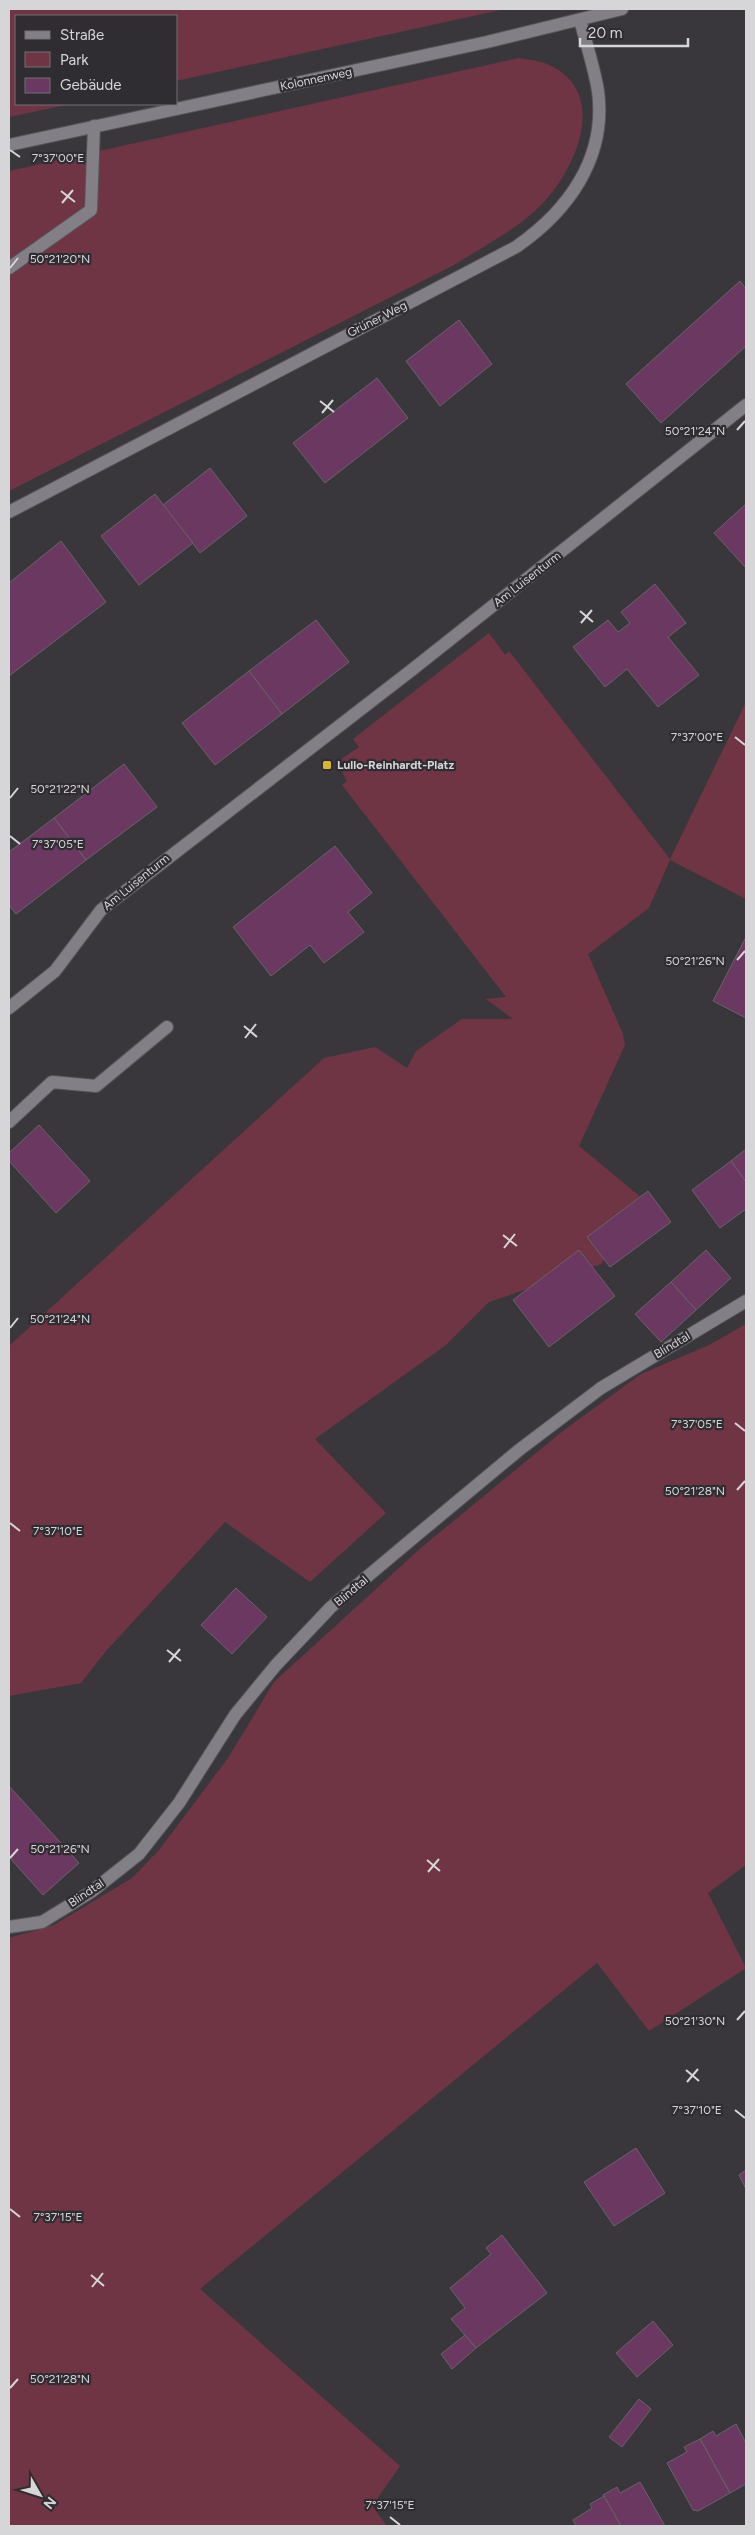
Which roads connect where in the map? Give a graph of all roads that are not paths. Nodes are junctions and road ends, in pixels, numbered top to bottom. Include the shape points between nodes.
1 (622, 9) edge
2 (604, 11) edge
3 (580, 20) junction
4 (94, 126) junction
5 (9, 146) edge
6 (9, 268) edge
7 (746, 405) edge
8 (9, 512) edge
9 (9, 1008) edge
10 (166, 1027) dead end
11 (9, 1122) edge
12 (746, 1301) edge
13 (9, 1927) edge

1 - 2 street, Kolonnenweg
2 - 3 street, Kolonnenweg
3 - 4 street, Kolonnenweg
3 - 8 street, Grüner Weg via 598,91 598,135 587,169 567,200 542,229 516,247
4 - 5 street, Kolonnenweg
4 - 6 street via 92,210
7 - 9 street, Am Luisenturm via 413,669 101,910 55,971
10 - 11 street via 96,1086 52,1082
12 - 13 street, Blindtal via 601,1388 519,1450 424,1529 331,1608 276,1664 235,1715 179,1803 139,1854 90,1892 42,1922

